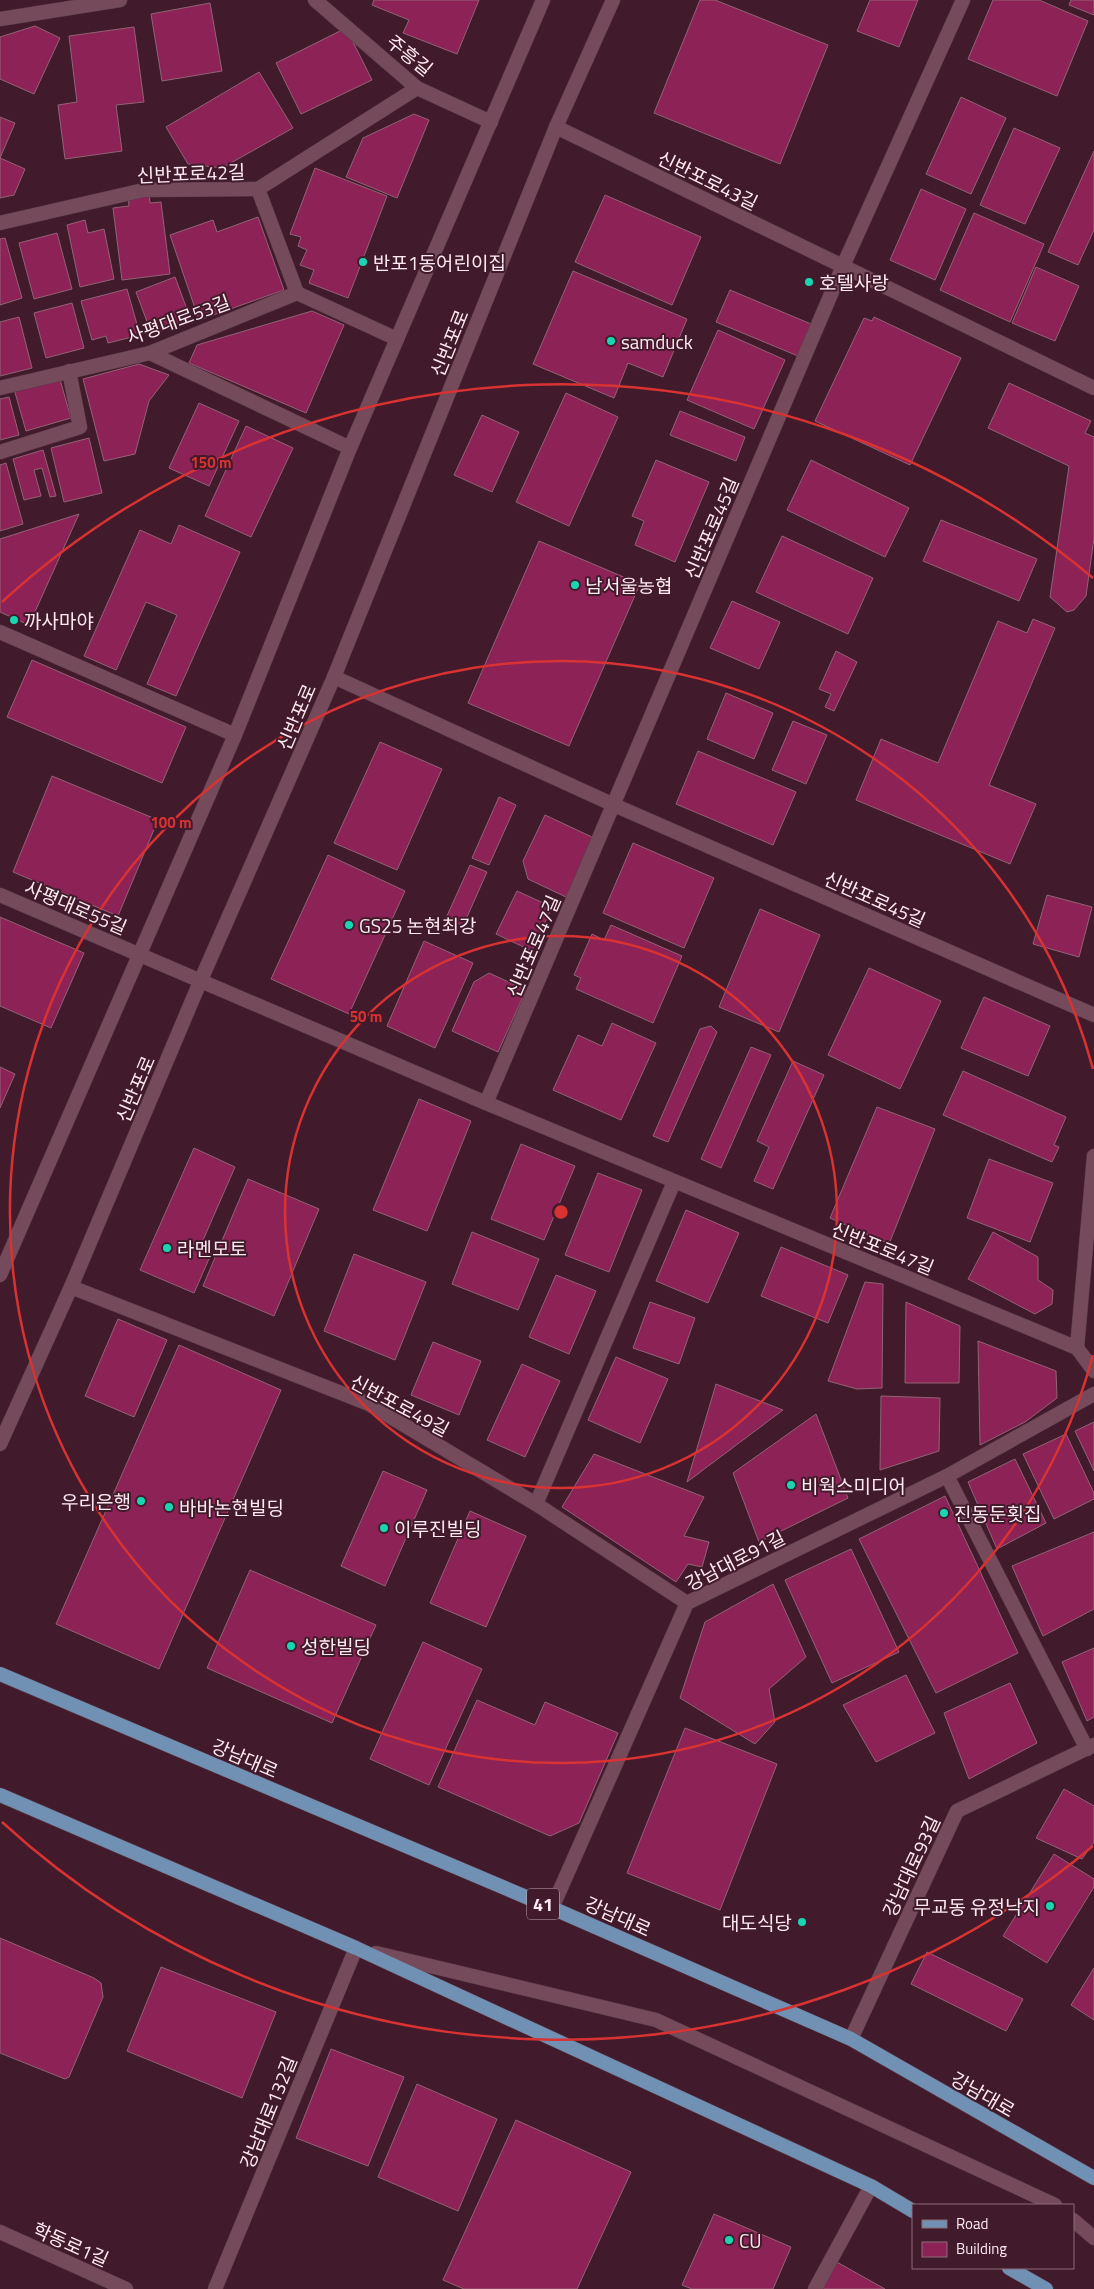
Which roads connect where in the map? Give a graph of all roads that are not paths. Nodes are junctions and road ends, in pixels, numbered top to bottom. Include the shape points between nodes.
1 (120, 0) edge
2 (316, 0) edge
3 (543, 0) edge
4 (613, 0) edge
5 (963, 0) edge
6 (0, 19) edge
7 (417, 88) junction
8 (491, 122) junction
9 (556, 127) junction
10 (258, 189) junction
11 (0, 223) edge
12 (843, 266) junction
13 (297, 293) junction
14 (397, 339) junction
15 (150, 353) junction
16 (69, 371) junction
17 (0, 388) edge
18 (1094, 388) edge
19 (350, 448) junction
20 (0, 452) edge
21 (0, 632) edge
22 (334, 677) junction
23 (235, 735) junction
24 (614, 804) junction
25 (0, 895) edge
26 (138, 954) junction
27 (200, 982) junction
28 (1094, 1015) edge
29 (486, 1103) junction
30 (1094, 1156) edge
31 (674, 1182) junction
32 (0, 1275) edge
33 (71, 1287) junction
34 (1077, 1348) junction
35 (1094, 1370) edge
36 (1094, 1394) edge
37 (0, 1444) edge
38 (947, 1476) junction
39 (536, 1504) junction
40 (687, 1603) junction
41 (0, 1674) edge
42 (1090, 1747) edge
43 (0, 1795) edge
44 (552, 1908) junction
45 (356, 1948) junction
46 (851, 2039) junction
47 (1070, 2165) junction
48 (1094, 2178) edge
49 (1094, 2183) edge
50 (871, 2186) junction
51 (1053, 2204) edge
52 (912, 2210) edge
53 (1074, 2221) edge
54 (0, 2232) edge
55 (1094, 2238) edge
56 (1011, 2269) edge
57 (126, 2289) edge
58 (215, 2289) edge
59 (815, 2289) edge
60 (1046, 2289) edge

1 - 6 street
2 - 7 street, 주흥길
3 - 8 street
4 - 9 street, 신반포로
5 - 12 street
7 - 8 street, 주흥길
7 - 10 street, 신반포로42길
8 - 14 street
9 - 12 street, 신반포로43길
9 - 22 street, 신반포로
10 - 11 street, 신반포로42길 via 144,190
10 - 13 street
12 - 18 street, 신반포로43길
12 - 24 street, 신반포로45길
13 - 14 street
13 - 15 street, 사평대로53길
14 - 19 street
15 - 16 street, 사평대로53길
15 - 19 street
16 - 17 street, 사평대로53길
16 - 20 street via 80,426
19 - 23 street
21 - 23 street
22 - 24 street, 신반포로45길
22 - 27 street, 신반포로
23 - 26 street
24 - 28 street, 신반포로45길
24 - 29 street, 신반포로47길
25 - 26 street, 사평대로55길
26 - 27 street, 사평대로55길
26 - 32 street
27 - 29 street, 신반포로47길
27 - 33 street, 신반포로
29 - 31 street, 신반포로47길
30 - 34 street
31 - 34 street, 신반포로47길
31 - 39 street
33 - 37 street, 신반포로
33 - 39 street, 신반포로49길 via 369,1404
34 - 35 street, 신반포로47길
36 - 38 street, 강남대로91길
38 - 40 street, 강남대로91길
38 - 42 street, 강남대로93길
39 - 40 street, 신반포로49길
40 - 44 street, 강남대로91길
41 - 44 main road, 강남대로 / 41
42 - 46 street, 강남대로93길 via 957,1811
43 - 45 main road
44 - 46 main road, 강남대로 / 41
45 - 50 main road
45 - 51 street via 656,2020
45 - 58 street, 강남대로132길
46 - 47 main road, 강남대로 / 41
47 - 48 main road, 강남대로 / 41
47 - 49 street
50 - 52 main road
50 - 59 street
53 - 55 street
54 - 57 street, 학동로1길
56 - 60 main road

